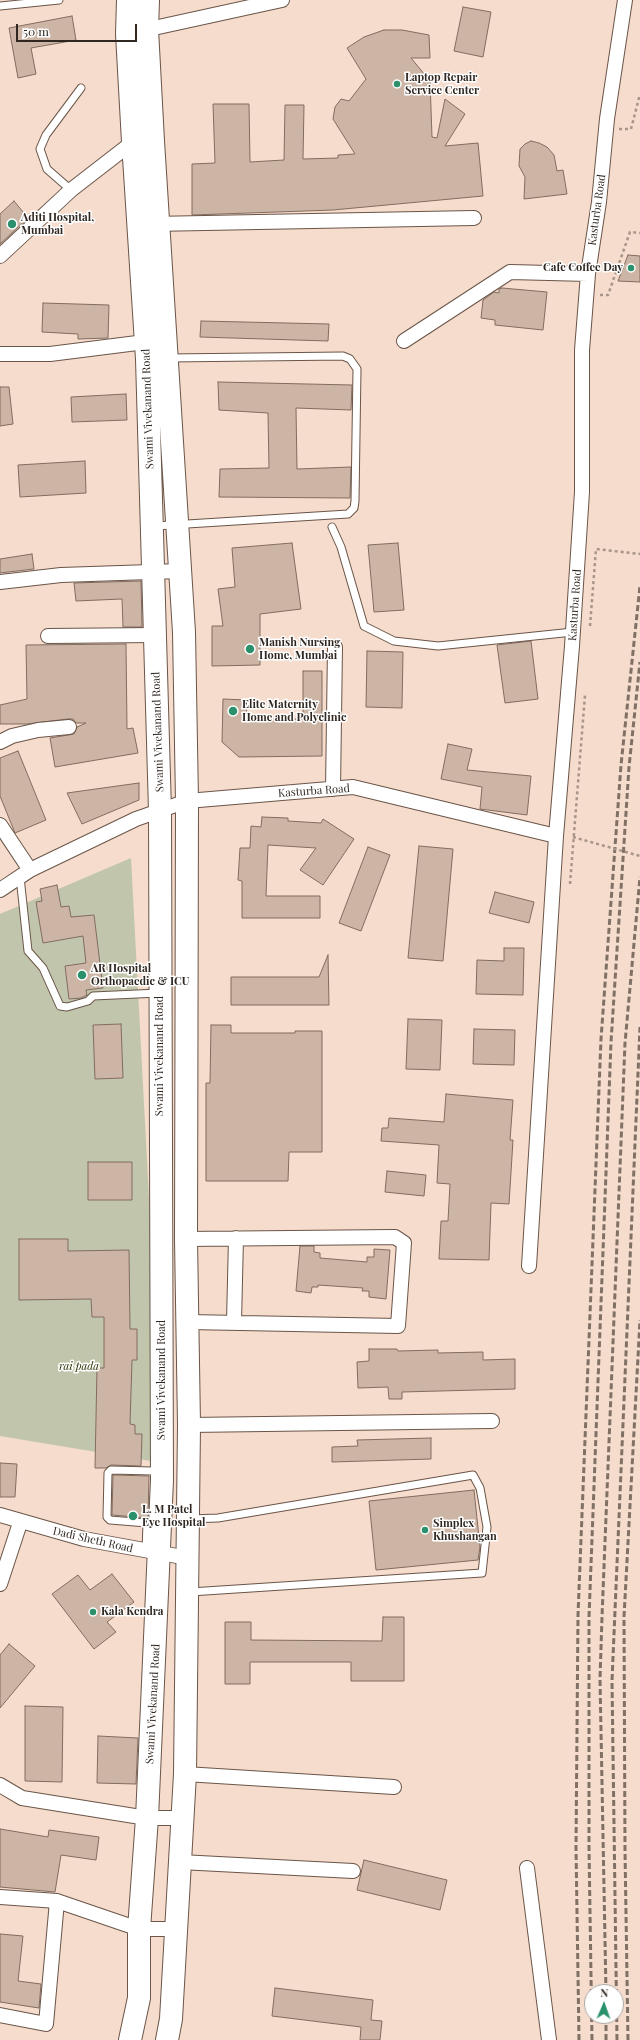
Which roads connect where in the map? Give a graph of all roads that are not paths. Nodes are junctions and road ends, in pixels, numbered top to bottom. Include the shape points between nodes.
1 (59, 0) edge
2 (128, 0) edge
3 (148, 0) edge
4 (282, 0) edge
5 (625, 0) edge
6 (0, 4) edge
7 (137, 32) junction
8 (80, 88) dead end
9 (143, 141) junction
10 (71, 190) junction
11 (474, 218) dead end
12 (149, 224) junction
13 (0, 256) edge
14 (588, 274) junction
15 (404, 341) dead end
16 (157, 353) junction
17 (0, 354) edge
18 (177, 524) junction
19 (152, 526) junction
20 (332, 527) dead end
21 (180, 571) junction
22 (154, 573) junction
23 (0, 582) edge
24 (573, 632) junction
25 (155, 635) junction
26 (48, 636) dead end
27 (335, 647) dead end
28 (69, 727) dead end
29 (0, 742) edge
30 (333, 788) junction
31 (187, 801) junction
32 (160, 810) junction
33 (0, 825) edge
34 (556, 836) junction
35 (25, 873) junction
36 (0, 890) edge
37 (159, 993) junction
38 (186, 1238) junction
39 (236, 1238) junction
40 (529, 1266) dead end
41 (188, 1322) junction
42 (234, 1322) junction
43 (492, 1421) dead end
44 (189, 1425) junction
45 (161, 1480) junction
46 (0, 1516) edge
47 (188, 1519) junction
48 (20, 1523) junction
49 (147, 1523) junction
50 (153, 1553) junction
51 (188, 1558) junction
52 (0, 1584) edge
53 (187, 1593) junction
54 (185, 1774) junction
55 (0, 1785) edge
56 (394, 1787) dead end
57 (147, 1818) junction
58 (182, 1818) junction
59 (180, 1862) junction
60 (526, 1868) dead end
61 (353, 1871) dead end
62 (0, 1897) edge
63 (57, 1901) junction
64 (139, 1929) junction
65 (178, 1929) junction
66 (0, 2015) edge
67 (130, 2040) edge
68 (167, 2040) edge
69 (550, 2040) edge

1 - 6 lane
2 - 7 main road, Swami Vivekanand Road
3 - 7 main road, Swami Vivekanand Road
4 - 7 street
5 - 14 street, Kasturba Road
7 - 9 main road, Swami Vivekanand Road
8 - 10 lane via 46,135 40,149 47,169
9 - 10 street
9 - 12 main road, Swami Vivekanand Road
10 - 13 street
11 - 12 street
12 - 16 main road, Swami Vivekanand Road
14 - 15 street via 510,272
14 - 24 street, Kasturba Road via 582,350 582,492
16 - 17 street
16 - 18 main road, Swami Vivekanand Road
16 - 18 lane via 343,356 350,359 357,369 356,501 351,512
16 - 19 main road, Swami Vivekanand Road
18 - 19 lane
18 - 21 main road, Swami Vivekanand Road
19 - 22 main road, Swami Vivekanand Road
20 - 24 lane via 341,547 364,626 394,641 438,646
21 - 22 street
21 - 31 main road, Swami Vivekanand Road via 184,632
22 - 23 street via 60,575
22 - 25 main road, Swami Vivekanand Road
24 - 34 street, Kasturba Road
25 - 26 street
25 - 32 main road, Swami Vivekanand Road
27 - 30 street
28 - 29 street via 38,730 12,736
30 - 31 street, Kasturba Road
30 - 34 street, Kasturba Road via 353,787
31 - 32 street, Kasturba Road
31 - 38 main road, Swami Vivekanand Road
32 - 35 street, Kasturba Road
32 - 37 main road, Swami Vivekanand Road
33 - 35 street
34 - 40 street
35 - 36 street, Kasturba Road
35 - 37 lane via 28,951 43,968 60,1006 67,1007 88,1001 93,996
37 - 45 main road, Swami Vivekanand Road
38 - 39 street
38 - 41 main road, Swami Vivekanand Road
39 - 42 street
39 - 42 street via 395,1237 404,1244 398,1326
41 - 42 street
41 - 44 main road, Swami Vivekanand Road
43 - 44 street
44 - 47 main road, Swami Vivekanand Road
45 - 49 lane via 158,1519
45 - 49 lane via 158,1473 153,1471 112,1470 108,1473 107,1517 110,1520
45 - 50 main road, Swami Vivekanand Road
46 - 48 street, Dadi Sheth Road
47 - 51 main road, Swami Vivekanand Road
47 - 53 lane via 218,1518 472,1475 480,1488 487,1527 482,1573
48 - 50 street, Dadi Sheth Road
48 - 52 street
49 - 50 lane
50 - 51 street, Dadi Sheth Road
50 - 57 main road, Swami Vivekanand Road
51 - 53 main road, Swami Vivekanand Road
53 - 54 main road, Swami Vivekanand Road
54 - 56 street
54 - 58 main road, Swami Vivekanand Road
55 - 57 street via 22,1798
57 - 58 street
57 - 64 main road, Swami Vivekanand Road
58 - 59 main road, Swami Vivekanand Road
59 - 61 street
59 - 65 main road, Swami Vivekanand Road
60 - 69 street
62 - 63 street
63 - 64 street
63 - 66 street via 46,2024
64 - 65 street
64 - 67 main road, Swami Vivekanand Road via 139,1998
65 - 68 main road, Swami Vivekanand Road via 172,2019

